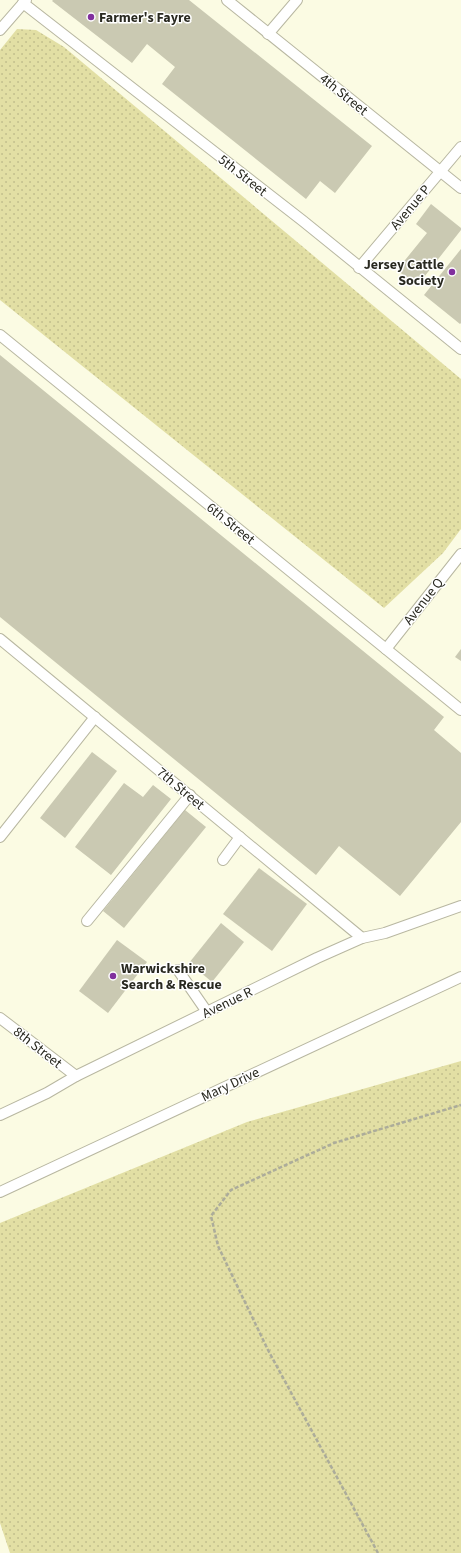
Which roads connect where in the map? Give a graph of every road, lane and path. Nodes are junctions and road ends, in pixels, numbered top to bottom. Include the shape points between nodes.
1 (227, 0) edge
2 (296, 0) edge
3 (24, 2) edge
4 (0, 30) edge
5 (268, 34) junction
6 (461, 147) edge
7 (441, 171) junction
8 (461, 188) edge
9 (359, 268) junction
10 (0, 335) edge
11 (461, 349) edge
12 (461, 554) edge
13 (0, 640) edge
14 (386, 649) junction
15 (461, 710) edge
16 (95, 717) junction
17 (190, 795) junction
18 (240, 837) junction
19 (0, 838) edge
20 (222, 860) dead end
21 (461, 906) edge
22 (87, 921) dead end
23 (362, 938) junction
24 (178, 970) dead end
25 (461, 977) edge
26 (207, 1012) junction
27 (0, 1018) edge
28 (76, 1076) junction
29 (461, 1105) edge
30 (0, 1116) edge
31 (0, 1192) edge
32 (378, 1553) edge

1 - 5 lane, 4th Street
2 - 5 lane
3 - 4 lane
3 - 9 lane, 5th Street
5 - 7 lane, 4th Street
6 - 7 lane, Avenue P
7 - 8 lane, 4th Street
7 - 9 lane, Avenue P
9 - 11 lane, 5th Street
10 - 14 lane, 6th Street
12 - 14 lane, Avenue Q
13 - 16 lane, 7th Street
14 - 15 lane, 6th Street
16 - 17 lane, 7th Street
16 - 19 lane
17 - 18 lane, 7th Street
17 - 22 lane
18 - 20 lane
18 - 23 lane, 7th Street
21 - 23 lane, Avenue R via 385,933
23 - 26 lane, Avenue R
24 - 26 lane
25 - 31 lane, Mary Drive
26 - 28 lane, Avenue R
27 - 28 lane, 8th Street
28 - 30 lane, Avenue R
29 - 32 path via 334,1143 231,1190 211,1216 218,1246 268,1350

